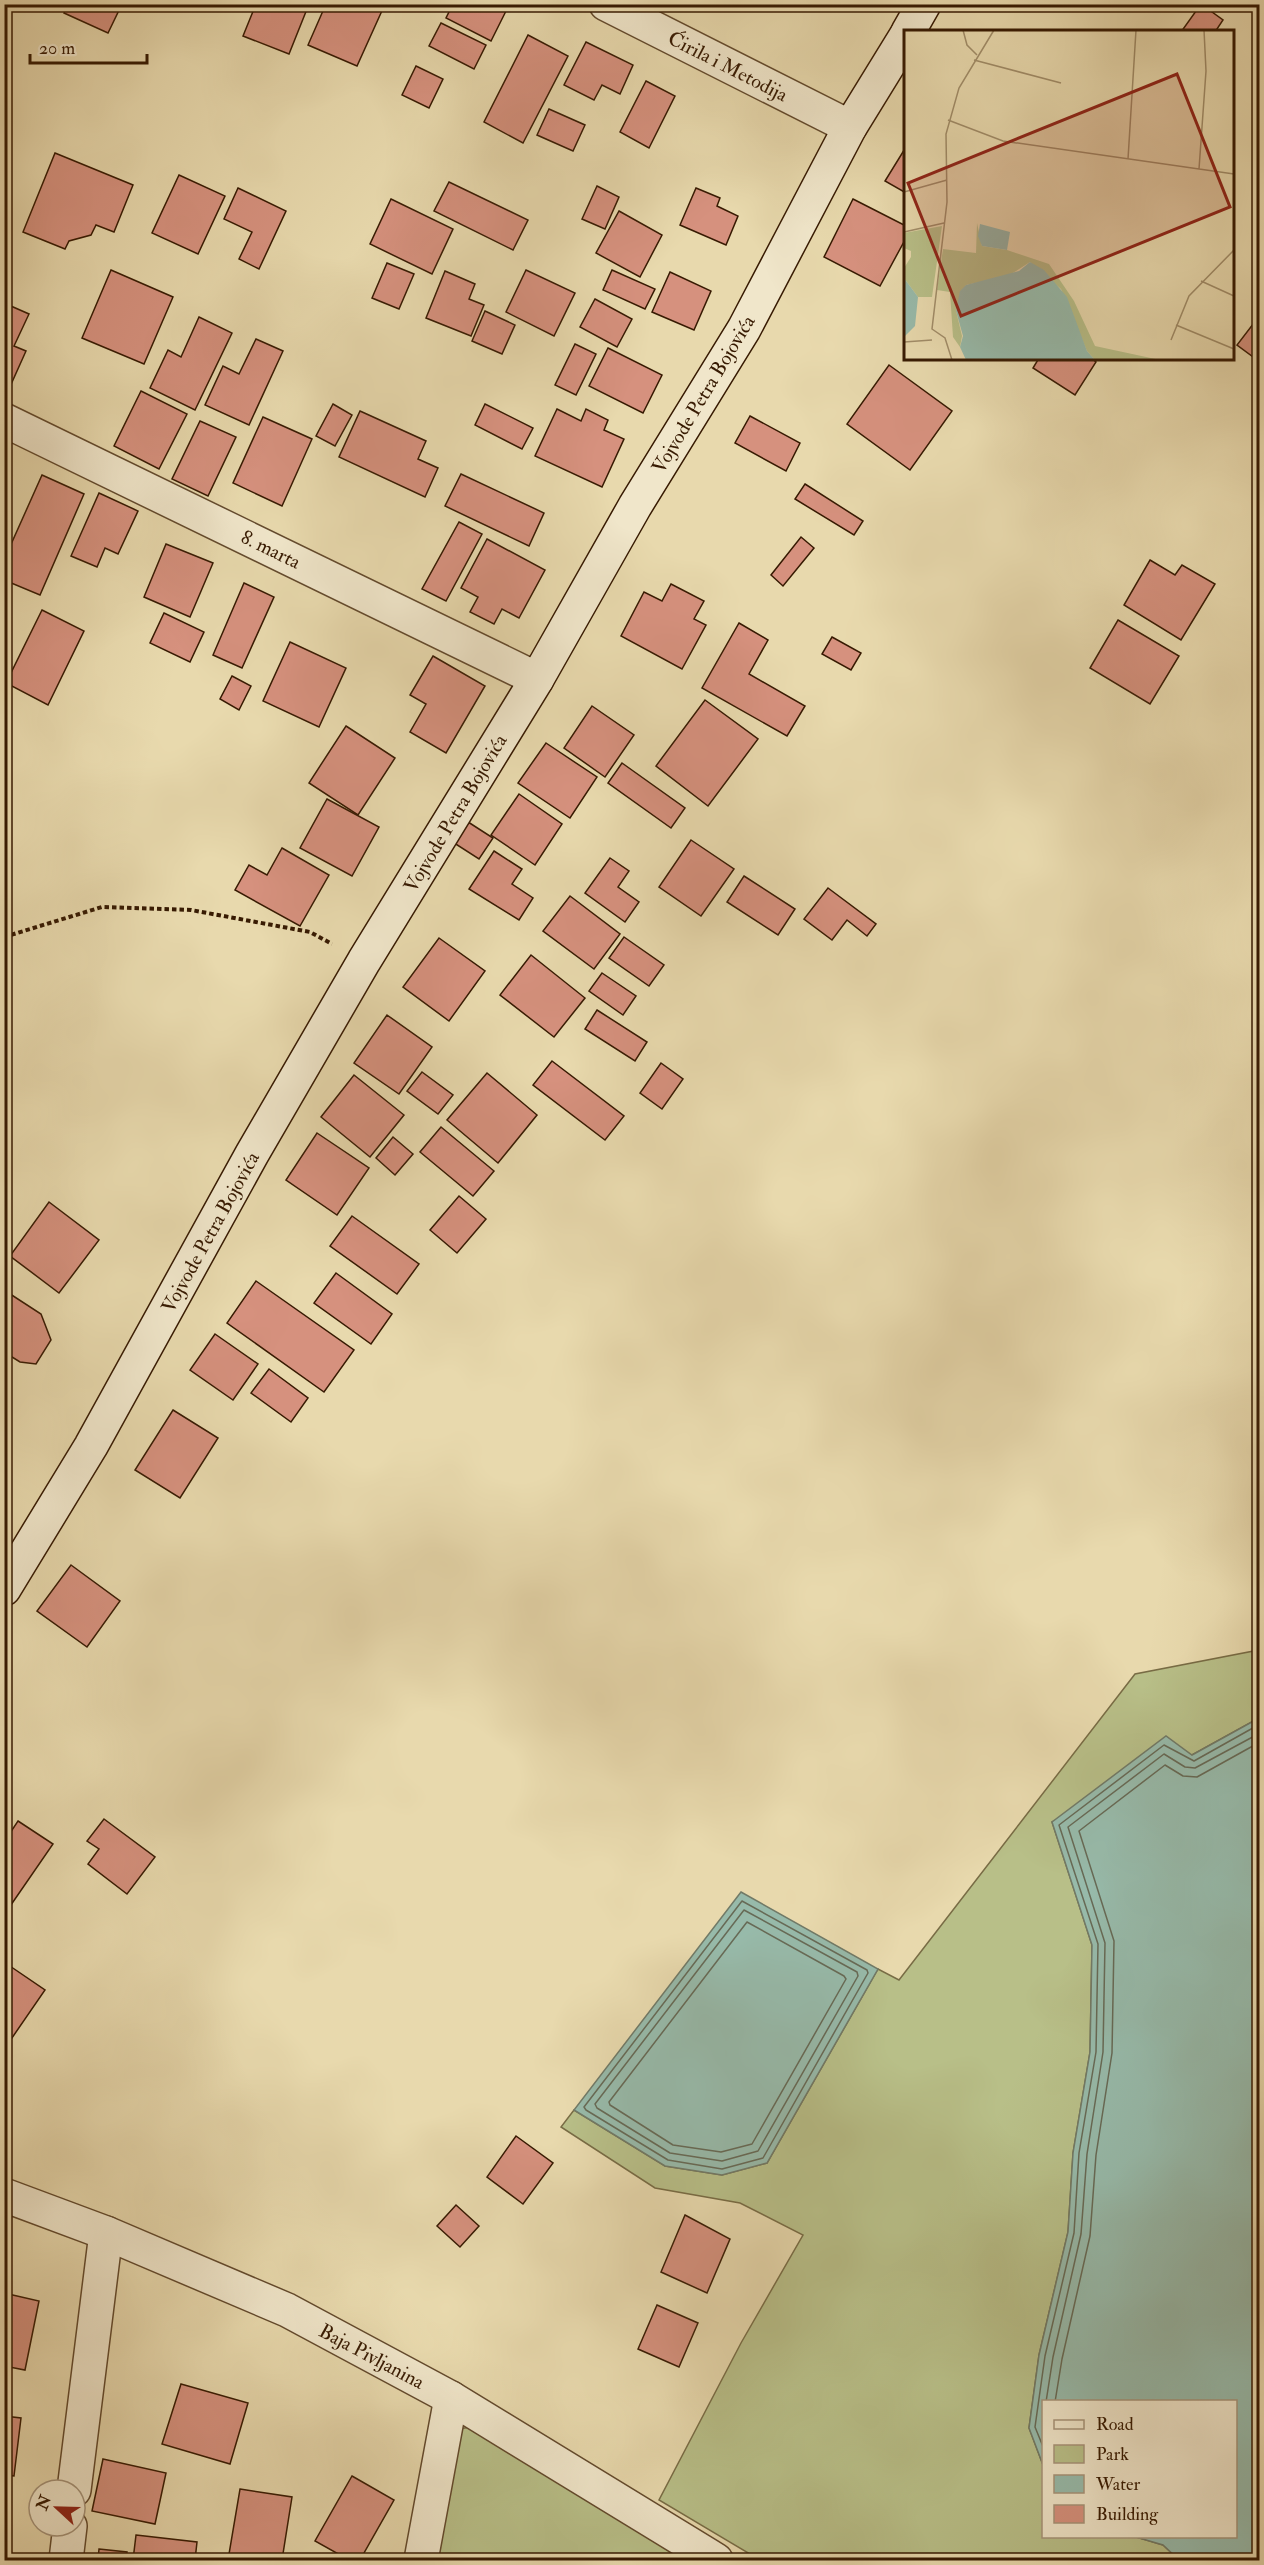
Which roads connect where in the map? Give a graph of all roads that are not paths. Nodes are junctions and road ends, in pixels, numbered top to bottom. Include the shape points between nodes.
1 (606, 4) edge
2 (924, 4) edge
3 (909, 30) edge
4 (904, 39) edge
5 (850, 127) junction
6 (4, 420) edge
7 (537, 679) junction
8 (4, 1589) edge
9 (4, 2195) edge
10 (106, 2233) junction
11 (451, 2398) junction
12 (76, 2478) edge
13 (69, 2538) edge
14 (66, 2560) edge
15 (421, 2560) edge
16 (716, 2560) edge

1 - 5 street, Ćirila i Metodija
2 - 3 street
4 - 5 street, Vojvode Petra Bojovića
5 - 7 street, Vojvode Petra Bojovića via 744,329 635,506
6 - 7 street, 8. marta
7 - 8 street, Vojvode Petra Bojovića via 364,961 91,1446
9 - 10 street, Baja Pivljanina
10 - 11 street, Baja Pivljanina via 287,2310
10 - 12 street
11 - 15 street
11 - 16 street, Baja Pivljanina
13 - 14 street

